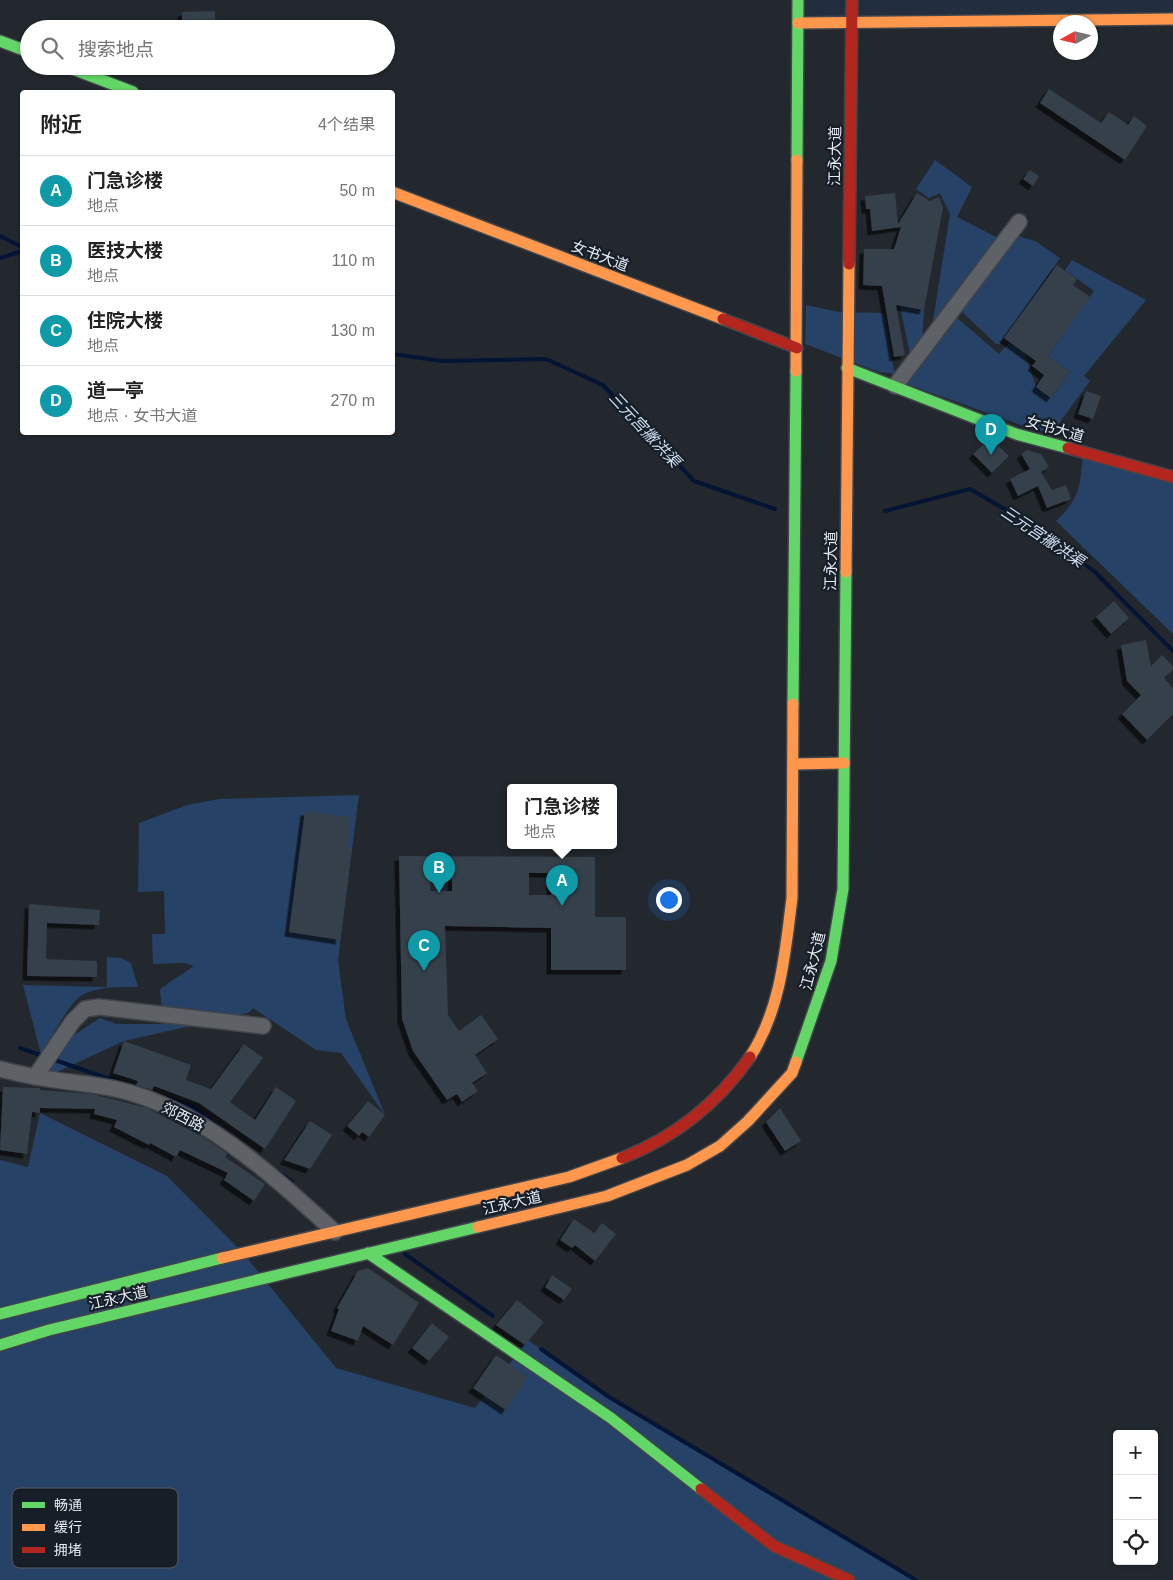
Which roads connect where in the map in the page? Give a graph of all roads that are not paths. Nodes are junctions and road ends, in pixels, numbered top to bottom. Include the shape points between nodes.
1 (798, 0) edge
2 (852, 0) edge
3 (1173, 19) edge
4 (798, 23) junction
5 (852, 23) junction
6 (0, 41) edge
7 (20, 49) edge
8 (89, 75) edge
9 (128, 90) edge
10 (395, 193) edge
11 (1019, 222) dead end
12 (797, 348) junction
13 (848, 368) junction
14 (895, 386) junction
15 (1173, 477) edge
16 (844, 763) junction
17 (794, 764) junction
18 (263, 1026) dead end
19 (0, 1069) edge
20 (35, 1076) junction
21 (335, 1232) junction
22 (368, 1253) junction
23 (0, 1314) edge
24 (0, 1345) edge
25 (849, 1580) edge

1 - 4 main road, 江永大道
2 - 5 main road, 江永大道
3 - 5 main road
4 - 5 main road
4 - 12 main road, 江永大道 via 802,36
5 - 13 main road, 江永大道
6 - 7 main road
8 - 9 main road
10 - 12 main road, 女书大道
11 - 14 street
12 - 17 main road, 江永大道
13 - 14 main road, 女书大道
13 - 16 main road, 江永大道
14 - 15 main road, 女书大道 via 1016,434
16 - 17 main road
16 - 22 main road, 江永大道 via 843,889 831,961 792,1073 748,1121 720,1146 687,1165 607,1196
17 - 21 main road, 江永大道 via 792,898 784,962 770,1014 743,1068 716,1098 665,1137 615,1161 569,1177
18 - 20 street via 100,1007 85,1009
19 - 20 street, 郊西路
20 - 21 street, 郊西路 via 122,1090 183,1114 268,1173
21 - 23 main road, 江永大道
22 - 24 main road, 江永大道 via 49,1330
22 - 25 main road via 611,1418 774,1546

